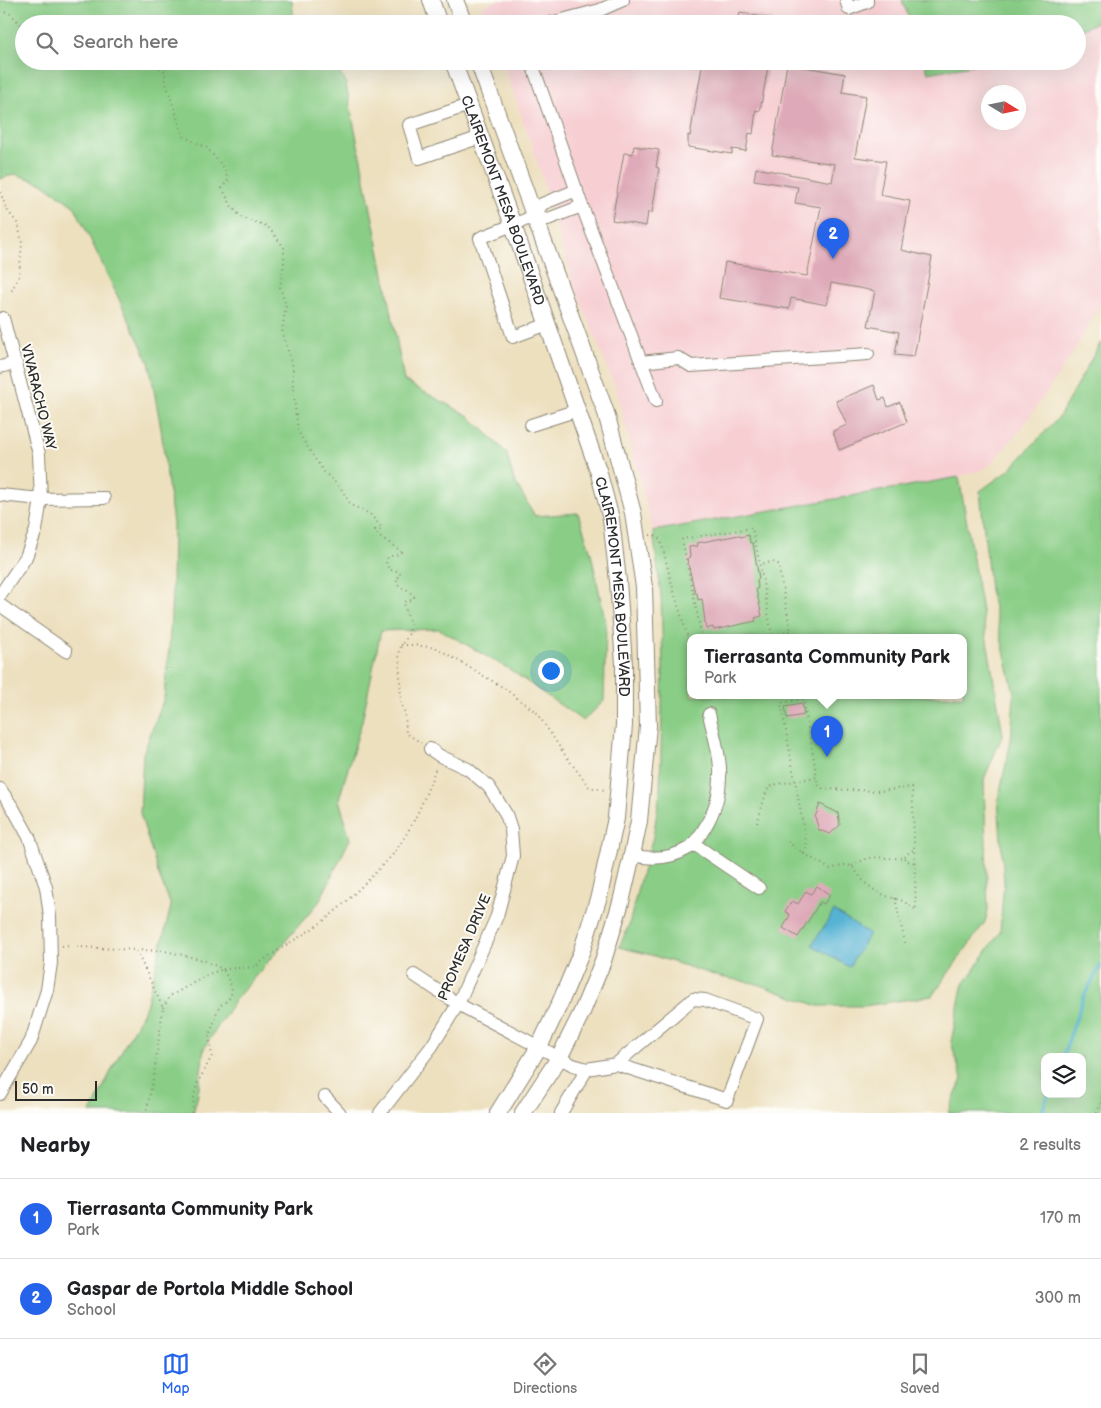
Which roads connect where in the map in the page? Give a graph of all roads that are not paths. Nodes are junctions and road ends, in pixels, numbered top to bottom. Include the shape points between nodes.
1 (431, 0) edge
2 (455, 0) edge
3 (623, 0) edge
4 (846, 0) edge
5 (867, 0) edge
6 (436, 15) edge
7 (461, 15) edge
8 (581, 15) edge
9 (456, 70) edge
10 (481, 70) edge
11 (534, 70) edge
12 (469, 105) junction
13 (481, 137) junction
14 (576, 190) junction
15 (582, 206) junction
16 (535, 216) junction
17 (513, 225) junction
18 (3, 318) dead end
19 (548, 324) junction
20 (868, 354) dead end
21 (641, 362) junction
22 (16, 363) junction
23 (0, 367) edge
24 (656, 401) dead end
25 (578, 410) junction
26 (531, 425) dead end
27 (0, 495) edge
28 (104, 498) dead end
29 (40, 499) junction
30 (0, 595) edge
31 (0, 606) edge
32 (66, 651) dead end
33 (709, 714) dead end
34 (435, 752) road end
35 (0, 788) edge
36 (616, 818) junction
37 (694, 844) junction
38 (632, 855) junction
39 (759, 888) dead end
40 (414, 975) dead end
41 (458, 1004) junction
42 (539, 1046) junction
43 (560, 1058) junction
44 (616, 1064) junction
45 (587, 1069) junction
46 (1, 1091) edge
47 (325, 1097) dead end
48 (340, 1113) edge
49 (380, 1113) edge
50 (498, 1113) edge
51 (523, 1113) edge
52 (561, 1113) edge

1 - 6 main road
2 - 7 main road
3 - 8 street
4 - 5 street via 849,9
9 - 12 main road, CLAIREMONT MESA BOULEVARD
10 - 16 main road, CLAIREMONT MESA BOULEVARD
11 - 14 street
12 - 13 main road, CLAIREMONT MESA BOULEVARD
12 - 13 street via 409,126 419,158
13 - 17 main road, CLAIREMONT MESA BOULEVARD
14 - 15 street
14 - 16 street via 542,204
15 - 16 street via 548,219
15 - 21 street
16 - 17 street
16 - 38 main road, CLAIREMONT MESA BOULEVARD via 606,413 633,513 644,587 648,726 639,821
17 - 19 main road, CLAIREMONT MESA BOULEVARD
17 - 19 street via 480,238 513,338
18 - 22 street, VIVARACHO WAY
19 - 25 main road, CLAIREMONT MESA BOULEVARD
20 - 21 street via 691,366 678,358
21 - 24 street
22 - 23 street
22 - 29 street, VIVARACHO WAY via 39,454
25 - 26 street
25 - 36 main road, CLAIREMONT MESA BOULEVARD via 610,519 618,581 624,664 624,725
27 - 29 street
28 - 29 street
29 - 30 street, VIVARACHO WAY via 36,530 26,557
31 - 32 street
33 - 37 street via 720,767 720,787 716,806
34 - 41 street, PROMESA DRIVE via 468,769 489,787 506,814 511,829 513,856 497,916
35 - 46 street via 29,837 46,887 51,963 47,990 31,1041
36 - 38 main road via 618,837 626,852
36 - 42 main road, CLAIREMONT MESA BOULEVARD via 599,896 581,953
37 - 38 street via 676,854 656,859
37 - 39 street
38 - 43 main road, CLAIREMONT MESA BOULEVARD via 603,961
40 - 41 street
41 - 42 street
41 - 49 street, PROMESA DRIVE via 432,1046
42 - 43 street
42 - 50 main road, CLAIREMONT MESA BOULEVARD
43 - 45 street
43 - 51 main road, CLAIREMONT MESA BOULEVARD
44 - 44 street via 693,999 705,1000 757,1019 727,1100
44 - 45 street
45 - 52 street
47 - 48 street

